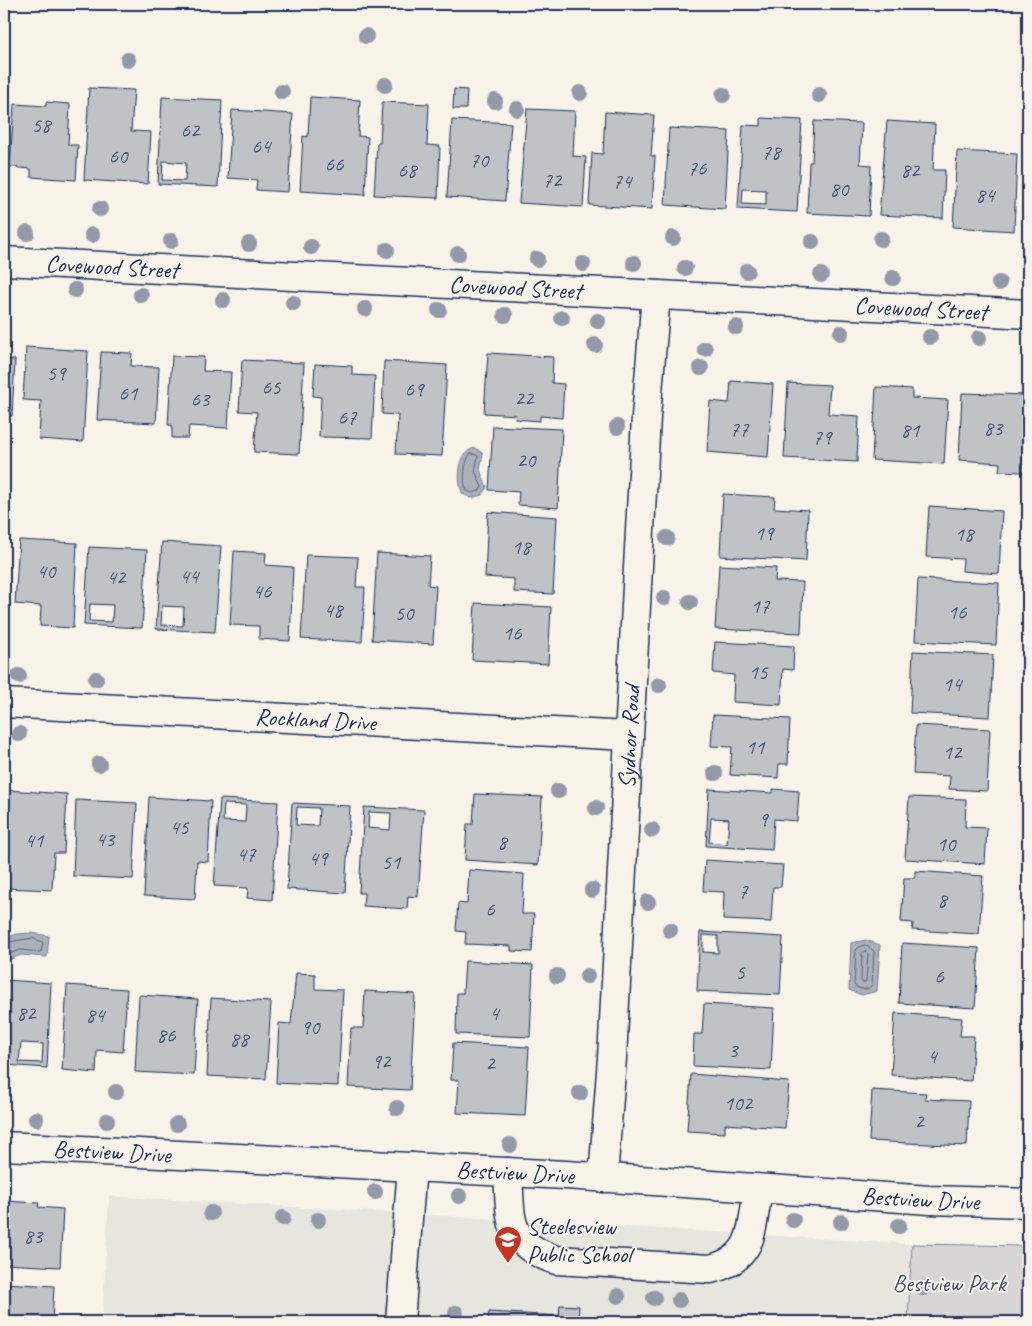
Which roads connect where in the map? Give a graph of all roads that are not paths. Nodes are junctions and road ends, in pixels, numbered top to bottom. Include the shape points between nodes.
1 (4, 260) edge
2 (656, 295) junction
3 (1028, 314) edge
4 (4, 703) edge
5 (628, 736) junction
6 (4, 1146) edge
7 (412, 1167) junction
8 (508, 1172) junction
9 (603, 1178) junction
10 (758, 1190) junction
11 (1028, 1202) edge
12 (400, 1322) edge

1 - 2 street, Covewood Street
2 - 3 street, Covewood Street
2 - 5 street, Sydnor Road
4 - 5 street, Rockland Drive
5 - 9 street, Sydnor Road
6 - 7 street, Bestview Drive
7 - 8 street, Bestview Drive
7 - 12 street
8 - 9 street, Bestview Drive
8 - 10 street via 512,1228 522,1242 538,1254 556,1260 710,1269 723,1266 735,1260 745,1249
9 - 10 street, Bestview Drive
10 - 11 street, Bestview Drive

